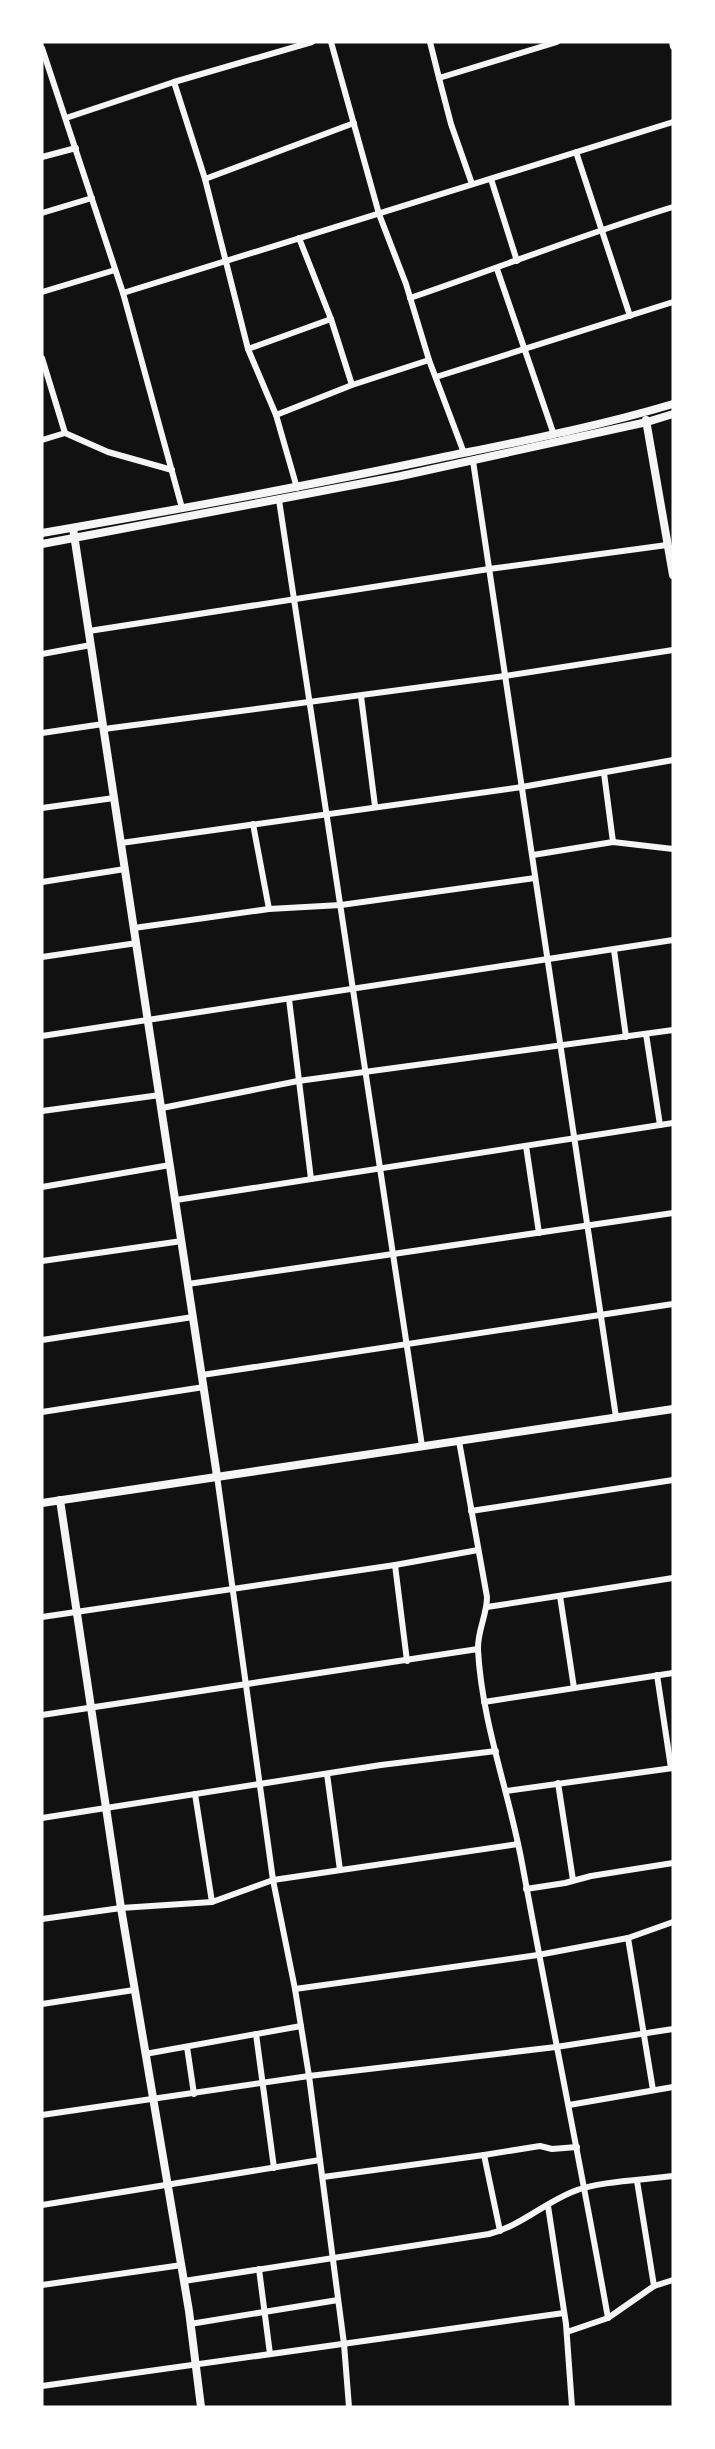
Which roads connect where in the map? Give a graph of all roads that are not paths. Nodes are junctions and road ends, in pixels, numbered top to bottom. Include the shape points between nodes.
1 (312, 42) edge
2 (331, 42) edge
3 (430, 42) edge
4 (557, 42) edge
5 (672, 42) edge
6 (302, 43) edge
7 (673, 46) edge
8 (42, 48) edge
9 (439, 78) junction
10 (174, 82) junction
11 (66, 118) junction
12 (673, 122) edge
13 (354, 123) junction
14 (76, 148) junction
15 (576, 152) junction
16 (42, 157) edge
17 (205, 179) junction
18 (490, 179) junction
19 (472, 184) junction
20 (92, 198) junction
21 (673, 207) edge
22 (42, 213) edge
23 (379, 214) junction
24 (601, 229) junction
25 (299, 238) junction
26 (517, 261) junction
27 (225, 262) junction
28 (498, 269) junction
29 (115, 270) junction
30 (42, 292) edge
31 (123, 293) junction
32 (410, 298) junction
33 (673, 302) edge
34 (630, 316) junction
35 (331, 319) junction
36 (248, 349) junction
37 (525, 349) junction
38 (42, 358) edge
39 (429, 360) junction
40 (436, 377) junction
41 (352, 385) junction
42 (673, 404) edge
43 (673, 414) edge
44 (276, 415) junction
45 (645, 418) junction
46 (65, 433) junction
47 (554, 435) junction
48 (42, 440) edge
49 (464, 453) junction
50 (473, 461) junction
51 (172, 470) junction
52 (297, 488) junction
53 (279, 500) junction
54 (182, 508) junction
55 (73, 528) junction
56 (42, 533) edge
57 (75, 538) junction
58 (42, 544) edge
59 (667, 545) junction
60 (489, 569) junction
61 (673, 573) edge
62 (294, 600) junction
63 (89, 631) junction
64 (91, 645) junction
65 (673, 650) edge
66 (42, 654) edge
67 (505, 676) junction
68 (361, 696) junction
69 (310, 702) junction
70 (104, 726) junction
71 (42, 734) edge
72 (673, 760) edge
73 (604, 773) junction
74 (522, 787) junction
75 (114, 798) junction
76 (375, 806) junction
77 (42, 808) edge
78 (327, 814) junction
79 (253, 825) junction
80 (613, 842) junction
81 (121, 843) junction
82 (673, 849) edge
83 (533, 855) junction
84 (125, 869) junction
85 (535, 878) junction
86 (42, 882) edge
87 (341, 905) junction
88 (269, 909) junction
89 (134, 928) junction
90 (673, 940) edge
91 (136, 943) junction
92 (614, 950) junction
93 (42, 957) edge
94 (547, 959) junction
95 (353, 989) junction
96 (289, 999) junction
97 (148, 1019) junction
98 (673, 1030) edge
99 (646, 1034) junction
100 (42, 1036) edge
101 (626, 1037) junction
102 (560, 1046) junction
103 (366, 1071) junction
104 (298, 1081) junction
105 (160, 1095) junction
106 (162, 1107) junction
107 (42, 1111) edge
108 (673, 1123) edge
109 (660, 1125) junction
110 (574, 1138) junction
111 (526, 1146) junction
112 (170, 1165) junction
113 (380, 1168) junction
114 (311, 1179) junction
115 (42, 1187) edge
116 (176, 1200) junction
117 (673, 1213) edge
118 (587, 1226) junction
119 (538, 1233) junction
120 (182, 1241) junction
121 (393, 1253) junction
122 (42, 1262) edge
123 (188, 1284) junction
124 (673, 1304) edge
125 (600, 1315) junction
126 (193, 1317) junction
127 (42, 1340) edge
128 (407, 1344) junction
129 (202, 1375) junction
130 (204, 1387) junction
131 (673, 1409) edge
132 (42, 1412) edge
133 (616, 1418) junction
134 (459, 1441) junction
135 (422, 1446) junction
136 (217, 1476) junction
137 (673, 1480) edge
138 (60, 1500) junction
139 (42, 1503) edge
140 (471, 1511) junction
141 (478, 1550) junction
142 (395, 1565) junction
143 (673, 1578) edge
144 (234, 1589) junction
145 (560, 1596) junction
146 (487, 1607) junction
147 (77, 1611) junction
148 (42, 1617) edge
149 (478, 1649) junction
150 (407, 1661) junction
151 (673, 1673) edge
152 (657, 1676) junction
153 (246, 1686) junction
154 (574, 1688) junction
155 (484, 1702) junction
156 (92, 1708) junction
157 (42, 1715) edge
158 (496, 1751) junction
159 (672, 1768) edge
160 (327, 1773) junction
161 (558, 1783) junction
162 (258, 1785) junction
163 (506, 1791) junction
164 (195, 1794) junction
165 (107, 1808) junction
166 (42, 1818) edge
167 (518, 1844) junction
168 (673, 1863) edge
169 (340, 1870) junction
170 (273, 1880) junction
171 (573, 1880) junction
172 (526, 1890) junction
173 (212, 1902) junction
174 (121, 1908) junction
175 (42, 1919) edge
176 (673, 1922) edge
177 (628, 1938) junction
178 (538, 1955) junction
179 (295, 1989) junction
180 (134, 1990) junction
181 (42, 2004) edge
182 (301, 2026) junction
183 (673, 2030) edge
184 (256, 2034) junction
185 (644, 2034) junction
186 (187, 2047) junction
187 (556, 2047) junction
188 (145, 2054) junction
189 (309, 2076) junction
190 (264, 2084) junction
191 (673, 2087) edge
192 (653, 2090) junction
193 (194, 2094) junction
194 (153, 2100) junction
195 (568, 2105) junction
196 (42, 2115) edge
197 (577, 2147) junction
198 (484, 2155) junction
199 (320, 2160) junction
200 (274, 2168) junction
201 (673, 2175) edge
202 (323, 2177) junction
203 (637, 2181) junction
204 (167, 2184) junction
205 (585, 2187) junction
206 (42, 2205) edge
207 (548, 2206) junction
208 (500, 2231) junction
209 (333, 2257) junction
210 (182, 2265) junction
211 (259, 2269) junction
212 (673, 2280) edge
213 (184, 2281) junction
214 (42, 2285) edge
215 (654, 2286) junction
216 (338, 2300) junction
217 (265, 2312) junction
218 (564, 2313) junction
219 (608, 2318) junction
220 (190, 2324) junction
221 (567, 2332) junction
222 (344, 2344) junction
223 (270, 2354) junction
224 (195, 2364) junction
225 (42, 2386) edge
226 (201, 2407) edge
227 (349, 2407) edge
228 (572, 2407) edge

1 - 6 street
2 - 13 street
3 - 9 street
4 - 9 street
5 - 7 street
6 - 10 street
8 - 11 street
9 - 19 street
10 - 11 street
10 - 17 street
11 - 14 street
12 - 15 street
13 - 17 street
13 - 23 street
14 - 16 street
14 - 20 street
15 - 18 street
15 - 24 street
17 - 27 street
18 - 19 street
18 - 26 street
19 - 23 street
20 - 22 street
20 - 29 street
21 - 24 street
23 - 25 street
23 - 32 street
24 - 26 street
24 - 34 street
25 - 27 street
25 - 35 street
26 - 28 street
27 - 31 street
27 - 36 street
28 - 32 street
28 - 37 street
29 - 30 street
29 - 31 street
31 - 51 street
32 - 39 street
33 - 34 street
34 - 37 street
35 - 36 street
35 - 41 street
36 - 44 street
37 - 40 street
37 - 47 street
38 - 46 street
39 - 40 street
39 - 41 street
40 - 49 street
41 - 44 street
42 - 45 street
43 - 45 street
44 - 52 street
45 - 47 street
45 - 50 street
45 - 59 street
46 - 48 street
46 - 51 street via 108,452
47 - 49 street
49 - 52 street
50 - 53 street
50 - 60 street
51 - 54 street
52 - 54 street
53 - 57 street
53 - 62 street
54 - 55 street
55 - 56 street
55 - 57 street
57 - 58 street
57 - 63 street
59 - 60 street
59 - 61 street
60 - 62 street
60 - 67 street
62 - 63 street
62 - 69 street
63 - 64 street
64 - 66 street
64 - 70 street
65 - 67 street
67 - 68 street
67 - 74 street
68 - 69 street
68 - 76 street
69 - 70 street
69 - 78 street
70 - 71 street
70 - 75 street
72 - 73 street
73 - 74 street
73 - 80 street
74 - 76 street
74 - 83 street
75 - 77 street
75 - 81 street
76 - 78 street
78 - 79 street
78 - 87 street
79 - 81 street
79 - 88 street
80 - 82 street
80 - 83 street
81 - 84 street
83 - 85 street
84 - 86 street
84 - 89 street
85 - 87 street
85 - 94 street
87 - 88 street
87 - 95 street
88 - 89 street
89 - 91 street
90 - 92 street
91 - 93 street
91 - 97 street
92 - 94 street
92 - 101 street
94 - 95 street
94 - 102 street
95 - 96 street
95 - 103 street
96 - 97 street
96 - 104 street
97 - 100 street
97 - 105 street
98 - 99 street
99 - 101 street
99 - 109 street
101 - 102 street
102 - 103 street
102 - 110 street
103 - 104 street
103 - 113 street
104 - 106 street
104 - 114 street
105 - 106 street
105 - 107 street
106 - 112 street
108 - 109 street
109 - 110 street
110 - 111 street
110 - 118 street
111 - 113 street
111 - 119 street
112 - 115 street
112 - 116 street
113 - 114 street
113 - 121 street
114 - 116 street
116 - 120 street
117 - 118 street
118 - 119 street
118 - 125 street
119 - 121 street
120 - 122 street
120 - 123 street
121 - 123 street
121 - 128 street
123 - 126 street
124 - 125 street
125 - 128 street
125 - 133 street
126 - 127 street
126 - 129 street
128 - 129 street
128 - 135 street
129 - 130 street
130 - 132 street
130 - 136 street
131 - 133 street
133 - 134 street
134 - 135 street
134 - 140 street
135 - 136 street
136 - 138 street
136 - 144 street
137 - 140 street
138 - 139 street
138 - 147 street
140 - 141 street
141 - 142 street
141 - 146 street
142 - 144 street
142 - 150 street
143 - 145 street
144 - 147 street
144 - 153 street
145 - 146 street
145 - 154 street
146 - 149 street
147 - 148 street
147 - 156 street
149 - 150 street
149 - 155 street
150 - 153 street
151 - 152 street
152 - 154 street
152 - 159 street
153 - 156 street
153 - 162 street
154 - 155 street
155 - 158 street
156 - 157 street
156 - 165 street
158 - 160 street
158 - 163 street
159 - 161 street
160 - 162 street
160 - 169 street
161 - 163 street
161 - 171 street
162 - 164 street
162 - 170 street
163 - 167 street
164 - 165 street
164 - 173 street
165 - 166 street
165 - 174 street
167 - 169 street
167 - 172 street
168 - 171 street
169 - 170 street
170 - 173 street
170 - 179 street
171 - 172 street
172 - 178 street
173 - 174 street
174 - 175 street
174 - 180 street
176 - 177 street
177 - 178 street
177 - 185 street
178 - 179 street
178 - 187 street
179 - 182 street
180 - 181 street
180 - 188 street
182 - 184 street
182 - 189 street
183 - 185 street
184 - 186 street
184 - 190 street
185 - 187 street
185 - 192 street
186 - 188 street
186 - 193 street
187 - 189 street
187 - 195 street
188 - 194 street
189 - 190 street
189 - 199 street
190 - 193 street
190 - 200 street
191 - 192 street
192 - 195 street
193 - 194 street
194 - 196 street
194 - 204 street
195 - 197 street
197 - 198 street via 540,2146
197 - 205 street
198 - 202 street
198 - 208 street
199 - 200 street
199 - 202 street
200 - 204 street
201 - 203 street
202 - 209 street
203 - 205 street
203 - 215 street
204 - 206 street
204 - 210 street
205 - 207 street
205 - 219 street
207 - 208 street
207 - 218 street
208 - 209 street
209 - 211 street
209 - 216 street
210 - 213 street
210 - 214 street
211 - 213 street
211 - 217 street
212 - 215 street
213 - 220 street
215 - 219 street
216 - 217 street
216 - 222 street
217 - 220 street
217 - 223 street
218 - 221 street
218 - 222 street
219 - 221 street
220 - 224 street
221 - 228 street
222 - 223 street
222 - 227 street
223 - 224 street
224 - 225 street
224 - 226 street

